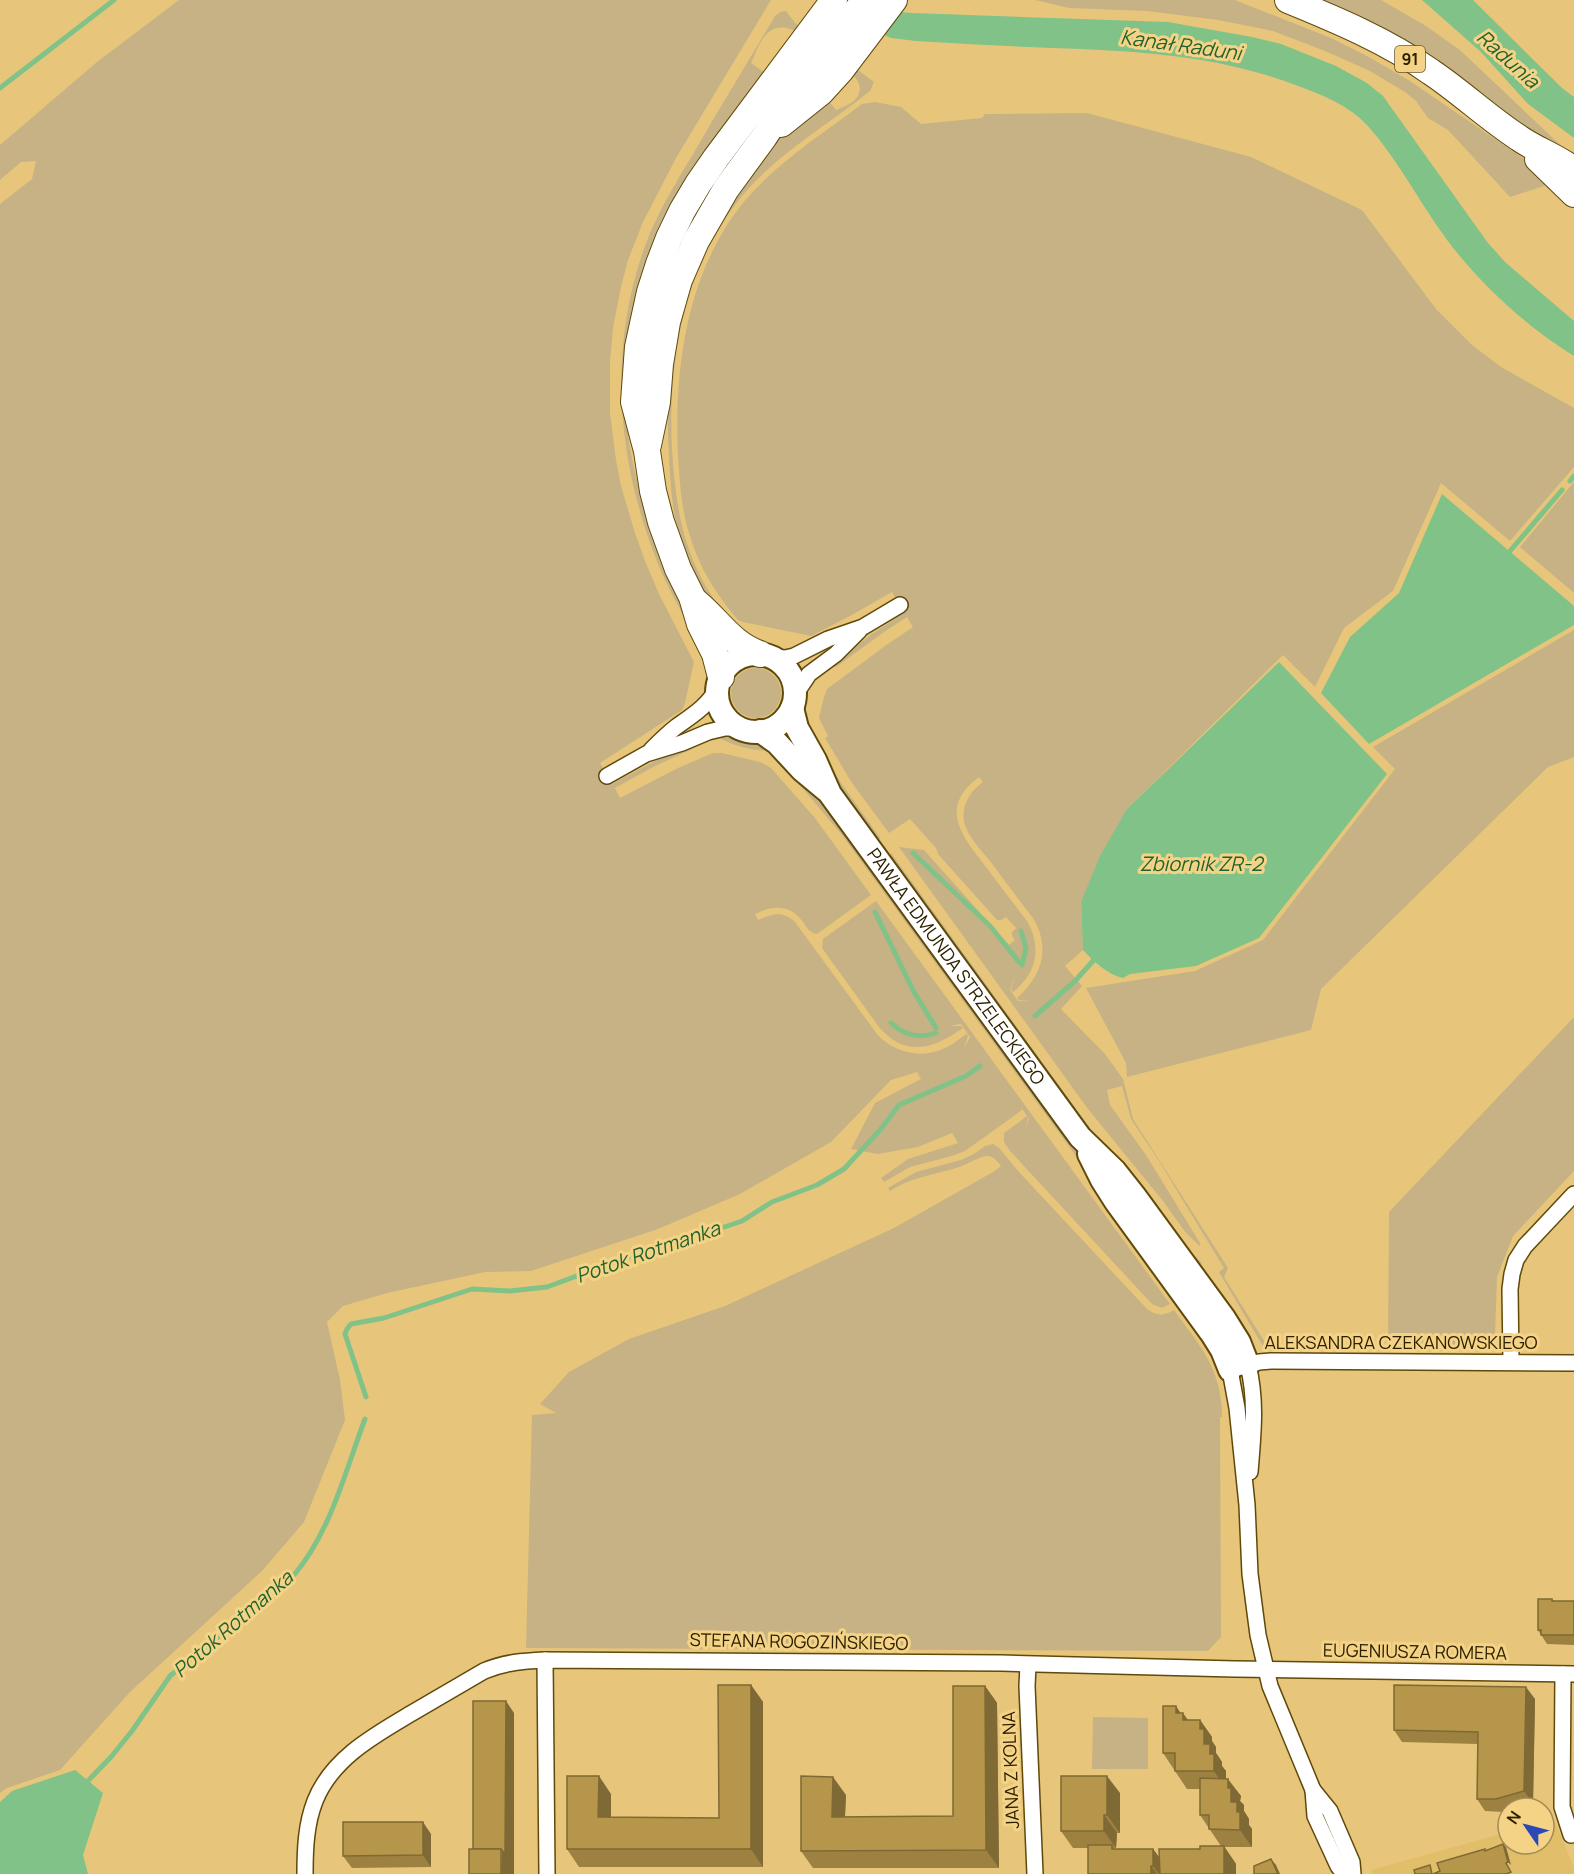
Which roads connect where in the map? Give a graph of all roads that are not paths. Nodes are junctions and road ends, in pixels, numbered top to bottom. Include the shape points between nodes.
1 (865, 0) edge
2 (894, 0) edge
3 (1288, 0) edge
4 (839, 23) edge
5 (1519, 138) junction
6 (1574, 170) edge
7 (1574, 194) edge
8 (646, 452) junction
9 (692, 597) junction
10 (900, 605) dead end
11 (863, 627) junction
12 (765, 655) junction
13 (719, 682) junction
14 (794, 701) junction
15 (751, 730) junction
16 (646, 754) junction
17 (608, 776) dead end
18 (830, 794) junction
19 (1574, 1194) edge
20 (1511, 1362) junction
21 (1574, 1363) edge
22 (1239, 1367) junction
23 (545, 1660) junction
24 (1028, 1665) junction
25 (1266, 1669) junction
26 (1568, 1674) edge
27 (1313, 1790) junction
28 (1571, 1834) dead end
29 (305, 1874) edge
30 (547, 1874) edge
31 (1035, 1874) edge
32 (1344, 1874) edge
33 (1353, 1874) edge

1 - 4 main road
2 - 4 main road
3 - 5 main road, 91 via 1394,49
4 - 8 main road via 717,203 696,241 683,270 663,343 657,402
4 - 8 main road via 698,184 666,246 650,292 635,372 634,402
5 - 6 main road, 91
5 - 7 main road, 91
8 - 9 main road via 661,522
9 - 12 main road via 734,640
9 - 13 main road via 699,624 718,661
10 - 11 street
11 - 12 street via 789,657
11 - 14 street via 837,654 809,674
12 - 13 main road via 751,654 733,662
12 - 14 main road via 787,669
13 - 15 main road via 723,712 732,723
13 - 16 street via 702,709
14 - 15 main road via 779,724
14 - 18 main road, PAWŁA EDMUNDA STRZELECKIEGO via 797,728
15 - 16 street via 716,729
15 - 18 main road, PAWŁA EDMUNDA STRZELECKIEGO via 777,743
16 - 17 street
18 - 22 main road, PAWŁA EDMUNDA STRZELECKIEGO via 1080,1137 1102,1180 1221,1350
19 - 20 street via 1516,1260 1510,1288
20 - 21 street, ALEKSANDRA CZEKANOWSKIEGO
20 - 22 street, ALEKSANDRA CZEKANOWSKIEGO via 1271,1360
22 - 25 street, PAWŁA EDMUNDA STRZELECKIEGO via 1237,1408 1250,1574
23 - 24 street, STEFANA ROGOZIŃSKIEGO
23 - 29 street, STEFANA ROGOZIŃSKIEGO via 514,1662 484,1671 378,1733 350,1754 315,1801 307,1834
23 - 30 street
24 - 25 street, STEFANA ROGOZIŃSKIEGO
24 - 31 street, JANA Z KOLNA
25 - 26 street, EUGENIUSZA ROMERA
25 - 27 street, PAWŁA EDMUNDA STRZELECKIEGO
26 - 28 street, EUGENIUSZA ROMERA via 1562,1807
27 - 32 street, PAWŁA EDMUNDA STRZELECKIEGO via 1315,1816
27 - 33 street, PAWŁA EDMUNDA STRZELECKIEGO via 1330,1811 1352,1862

